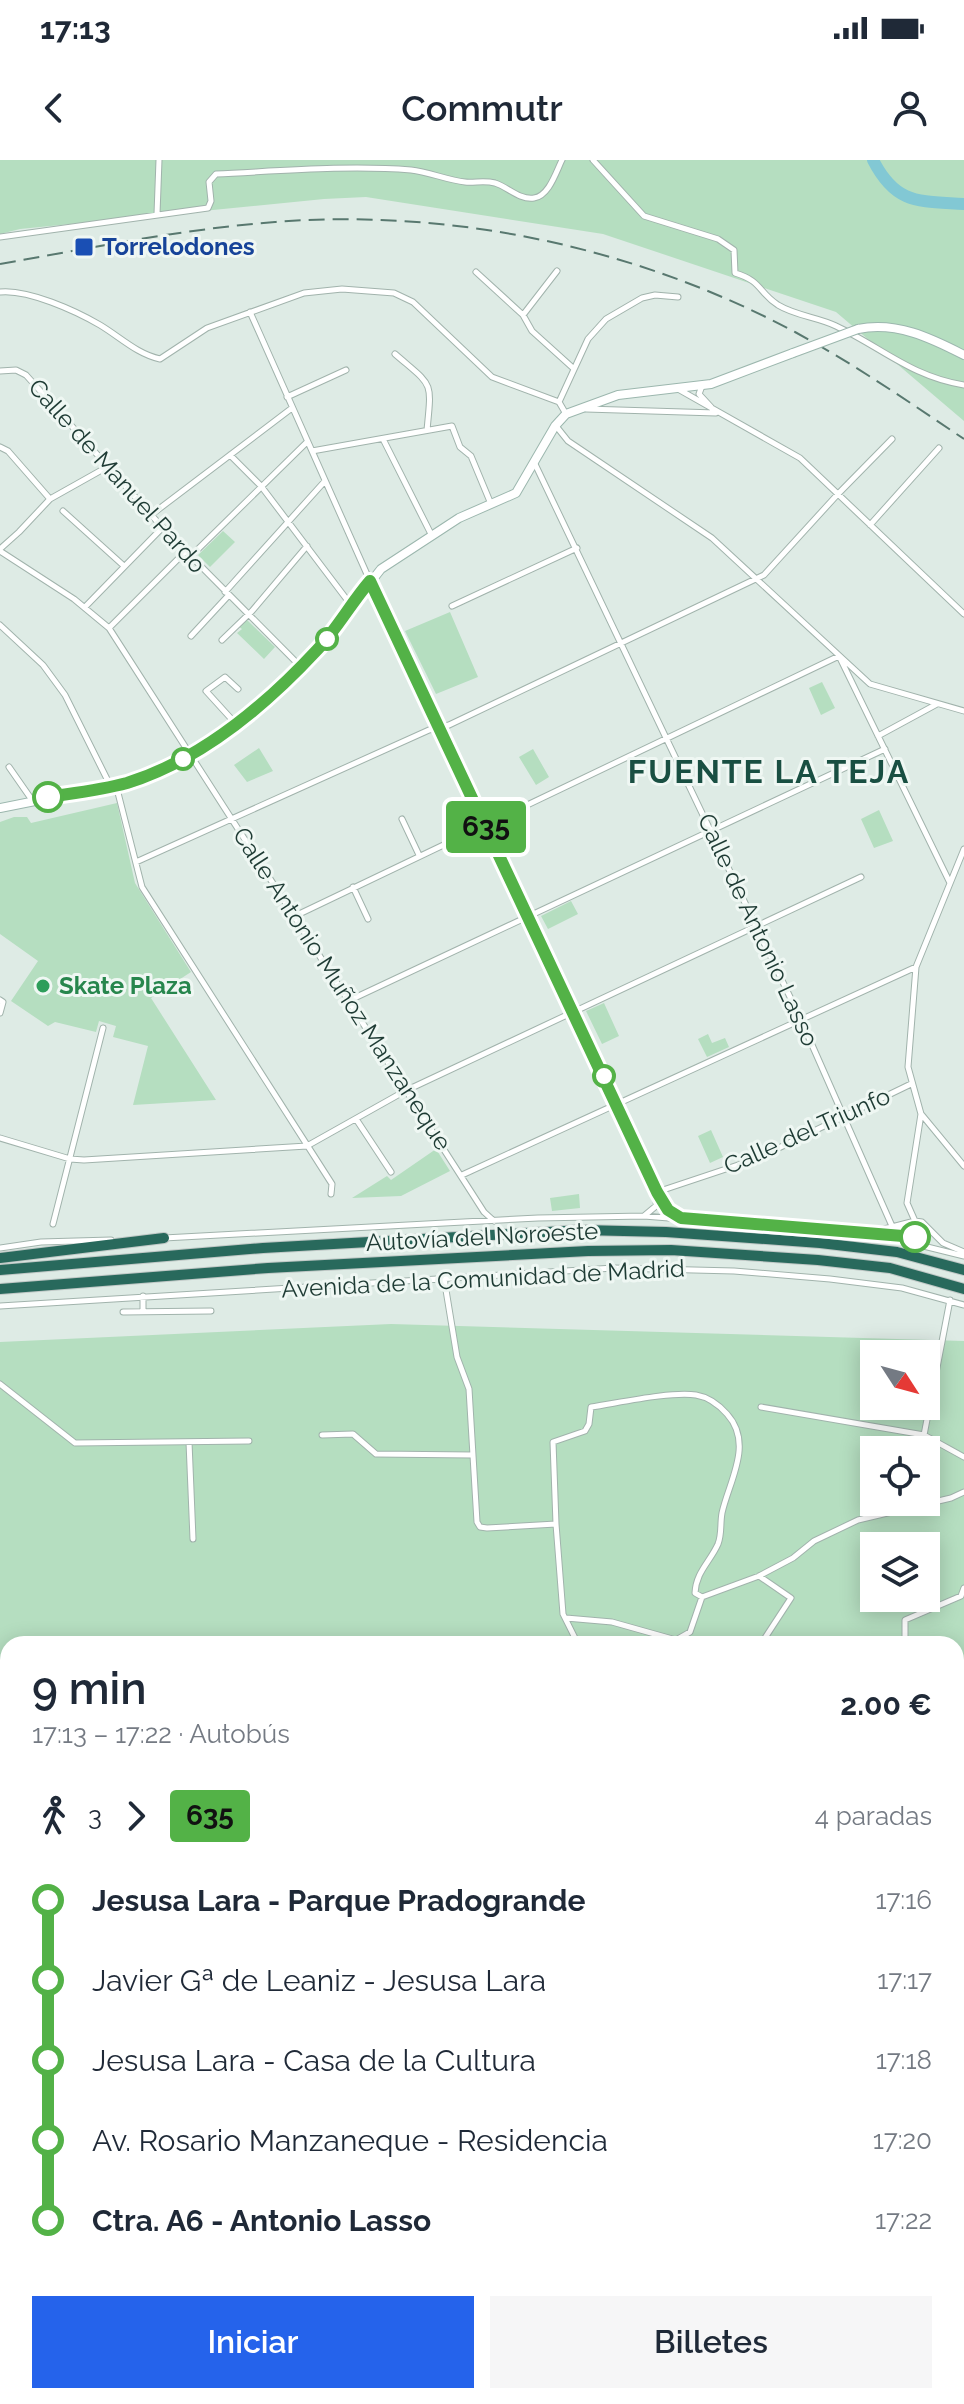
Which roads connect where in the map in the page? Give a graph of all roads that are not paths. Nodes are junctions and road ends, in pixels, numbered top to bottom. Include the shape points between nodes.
1 (159, 160) edge
2 (562, 160) edge
3 (593, 160) edge
4 (157, 214) junction
5 (0, 237) edge
6 (557, 271) dead end
7 (476, 272) dead end
8 (0, 292) edge
9 (678, 297) dead end
10 (250, 312) junction
11 (523, 315) junction
12 (395, 354) dead end
13 (964, 355) edge
14 (573, 368) junction
15 (346, 370) dead end
16 (0, 371) edge
17 (964, 385) edge
18 (702, 386) junction
19 (676, 388) junction
20 (287, 397) junction
21 (559, 402) junction
22 (292, 408) junction
23 (579, 408) junction
24 (717, 413) junction
25 (566, 414) junction
26 (555, 426) junction
27 (427, 430) junction
28 (383, 439) junction
29 (892, 439) dead end
30 (307, 442) junction
31 (0, 447) edge
32 (939, 448) dead end
33 (312, 451) junction
34 (230, 455) junction
35 (535, 464) junction
36 (107, 467) junction
37 (325, 481) junction
38 (261, 486) junction
39 (837, 495) junction
40 (50, 499) junction
41 (491, 505) junction
42 (63, 511) dead end
43 (151, 515) junction
44 (289, 521) junction
45 (870, 525) junction
46 (163, 528) junction
47 (431, 534) junction
48 (307, 546) junction
49 (577, 548) junction
50 (0, 550) edge
51 (189, 554) junction
52 (124, 566) junction
53 (758, 578) junction
54 (370, 581) junction
55 (226, 594) junction
56 (351, 605) junction
57 (452, 606) dead end
58 (85, 607) junction
59 (964, 614) edge
60 (247, 615) junction
61 (0, 625) edge
62 (109, 628) junction
63 (191, 636) dead end
64 (222, 640) dead end
65 (622, 643) junction
66 (839, 656) junction
67 (300, 667) junction
68 (238, 689) dead end
69 (938, 704) junction
70 (964, 711) edge
71 (236, 724) junction
72 (439, 728) junction
73 (878, 736) junction
74 (667, 737) junction
75 (885, 749) junction
76 (190, 755) junction
77 (9, 767) dead end
78 (113, 786) junction
79 (32, 800) junction
80 (0, 808) edge
81 (232, 818) junction
82 (402, 819) dead end
83 (485, 824) junction
84 (711, 831) junction
85 (964, 849) edge
86 (419, 855) junction
87 (136, 862) junction
88 (861, 877) dead end
89 (950, 883) junction
90 (353, 887) junction
91 (295, 916) junction
92 (528, 916) junction
93 (368, 919) dead end
94 (756, 925) junction
95 (916, 967) junction
96 (0, 1000) edge
97 (348, 1001) junction
98 (573, 1012) junction
99 (0, 1013) edge
100 (801, 1020) junction
101 (103, 1028) dead end
102 (911, 1084) junction
103 (405, 1091) junction
104 (616, 1103) junction
105 (921, 1114) junction
106 (843, 1115) junction
107 (356, 1119) junction
108 (0, 1138) edge
109 (307, 1146) junction
110 (70, 1159) junction
111 (964, 1166) edge
112 (391, 1172) dead end
113 (462, 1175) junction
114 (657, 1192) junction
115 (331, 1194) dead end
116 (644, 1216) junction
117 (681, 1218) junction
118 (494, 1221) junction
119 (915, 1221) junction
120 (53, 1224) dead end
121 (892, 1226) junction
122 (843, 1231) junction
123 (164, 1238) junction
124 (0, 1248) edge
125 (964, 1254) edge
126 (0, 1258) edge
127 (0, 1270) edge
128 (964, 1270) edge
129 (444, 1278) junction
130 (0, 1289) edge
131 (964, 1289) edge
132 (143, 1296) junction
133 (950, 1300) junction
134 (964, 1305) edge
135 (0, 1306) edge
136 (143, 1311) junction
137 (211, 1311) dead end
138 (123, 1312) dead end
139 (0, 1384) edge
140 (761, 1407) dead end
141 (322, 1435) dead end
142 (924, 1435) junction
143 (249, 1441) dead end
144 (189, 1442) junction
145 (472, 1455) junction
146 (964, 1457) edge
147 (964, 1492) edge
148 (556, 1524) junction
149 (193, 1539) dead end
150 (759, 1576) junction
151 (964, 1588) edge
152 (702, 1597) junction
153 (565, 1618) junction
154 (574, 1636) edge
155 (662, 1636) edge
156 (683, 1636) edge
157 (766, 1636) edge
158 (905, 1636) edge

1 - 4 street
2 - 4 street via 539,197 516,194 498,184 412,170 232,173 216,174 209,182 208,208
3 - 17 street via 644,216 718,239 734,250 735,273 752,278 775,303 837,326 913,370
4 - 5 street
6 - 11 street
7 - 11 street
8 - 10 street via 22,293 80,314 141,353 160,359 207,328
9 - 14 street via 642,298 606,319
10 - 20 street
10 - 21 street via 304,293 342,289 404,296 492,377
11 - 14 street via 532,331
12 - 27 street via 431,389
13 - 18 main road, bridge via 917,333 858,329
14 - 21 street
15 - 20 street
16 - 36 street, Calle de Manuel Pardo via 26,375
18 - 19 main road
18 - 24 street via 699,394
19 - 23 main road via 618,395
19 - 24 street
20 - 22 street
21 - 25 street
22 - 30 street
22 - 34 street
23 - 24 street
23 - 25 main road
24 - 39 street via 800,458
25 - 26 main road
26 - 35 main road
26 - 53 street via 568,441 712,538
27 - 28 street
27 - 41 street via 452,426
28 - 33 street
28 - 47 street
29 - 39 street
30 - 33 street
30 - 38 street
31 - 40 street
32 - 45 street
33 - 37 street
34 - 38 street
34 - 43 street
35 - 41 main road via 516,493
35 - 49 street, Calle de Antonio Lasso
36 - 40 street
36 - 43 street, Calle de Manuel Pardo
37 - 44 street
37 - 54 street
38 - 44 street
38 - 51 street
39 - 45 street
39 - 53 street
40 - 50 street
41 - 47 main road
42 - 52 street
43 - 46 street, Calle de Manuel Pardo
44 - 48 street
44 - 55 street
45 - 59 street
46 - 51 street, Calle de Manuel Pardo
46 - 52 street
47 - 54 main road
48 - 56 street
48 - 60 street
49 - 57 street
49 - 65 street, Calle de Antonio Lasso
50 - 58 street, Calle Antonio Muñoz Manzaneque
51 - 55 street, Calle de Manuel Pardo
51 - 62 street
52 - 58 street
53 - 65 street
53 - 66 street
54 - 56 main road
54 - 72 street
55 - 60 street, Calle de Manuel Pardo
55 - 63 street
56 - 67 main road
58 - 62 street, Calle Antonio Muñoz Manzaneque
60 - 64 street
60 - 67 street, Calle de Manuel Pardo
61 - 78 street via 43,665 65,695
62 - 76 street, Calle Antonio Muñoz Manzaneque
65 - 72 street
65 - 74 street, Calle de Antonio Lasso
66 - 69 street via 870,684
66 - 73 street
66 - 74 street
67 - 71 main road
68 - 71 street via 225,677 206,691
69 - 70 street
69 - 73 street
71 - 76 main road
72 - 81 street
72 - 83 street
73 - 75 street
74 - 83 street
74 - 84 street, Calle de Antonio Lasso
75 - 84 street
75 - 89 street
76 - 78 main road
76 - 81 street, Calle Antonio Muñoz Manzaneque
77 - 79 street
78 - 79 main road
78 - 87 street
79 - 80 main road
81 - 87 street
81 - 91 street, Calle Antonio Muñoz Manzaneque
82 - 86 street
83 - 86 street
83 - 92 street
84 - 92 street
84 - 94 street, Calle de Antonio Lasso
85 - 89 street
86 - 90 street
87 - 109 street via 142,887
88 - 94 street
89 - 95 street
90 - 91 street
90 - 93 street
91 - 97 street, Calle Antonio Muñoz Manzaneque
92 - 97 street
92 - 98 street
94 - 98 street
94 - 100 street, Calle de Antonio Lasso
95 - 100 street
95 - 102 street via 908,1055
96 - 99 street
97 - 103 street, Calle Antonio Muñoz Manzaneque
98 - 103 street
98 - 104 street
100 - 104 street
100 - 106 street, Calle de Antonio Lasso
101 - 110 street
102 - 105 street
102 - 106 street, Calle del Triunfo
103 - 107 street
103 - 113 street, Calle Antonio Muñoz Manzaneque
104 - 113 street
104 - 114 street
105 - 111 street
105 - 119 street via 907,1203
106 - 114 street, Calle del Triunfo via 756,1159
106 - 121 street, Calle de Antonio Lasso
107 - 109 street
107 - 112 street
108 - 110 street
109 - 110 street
109 - 115 street via 332,1184
110 - 120 street
113 - 118 street, Calle Antonio Muñoz Manzaneque
114 - 116 street via 656,1206
114 - 117 street via 668,1210
116 - 117 street, Avenida de la Comunidad de Madrid
116 - 118 street, Avenida de la Comunidad de Madrid
117 - 122 street, Avenida de la Comunidad de Madrid
118 - 123 street, Avenida de la Comunidad de Madrid
119 - 121 street
119 - 125 street
121 - 122 street
122 - 125 street, Avenida de la Comunidad de Madrid
123 - 124 street, Avenida de la Comunidad de Madrid
123 - 126 highway
127 - 128 highway, Autovía del Noroeste via 582,1230 820,1243 897,1252
129 - 132 street, Avenida de la Comunidad de Madrid
129 - 133 street, Avenida de la Comunidad de Madrid via 673,1268 830,1279
129 - 145 street via 457,1357 469,1389
130 - 131 highway, Autovía del Noroeste via 268,1268 671,1250 890,1268
132 - 135 street, Avenida de la Comunidad de Madrid
132 - 136 street
133 - 134 street, Avenida de la Comunidad de Madrid
133 - 142 street
136 - 137 street
136 - 138 street
139 - 144 street via 75,1443
140 - 142 street
141 - 145 street via 353,1434 376,1454
142 - 146 street
143 - 144 street
144 - 149 street
145 - 148 street via 480,1527
147 - 150 street via 858,1520
148 - 152 street via 553,1442 585,1431 591,1407 696,1395 709,1399 738,1431 738,1461 717,1545 696,1578 695,1593
148 - 153 street
150 - 152 street
150 - 157 street via 791,1598
151 - 158 street via 961,1596 905,1620
152 - 156 street via 690,1632
153 - 154 street
153 - 155 street via 612,1622

